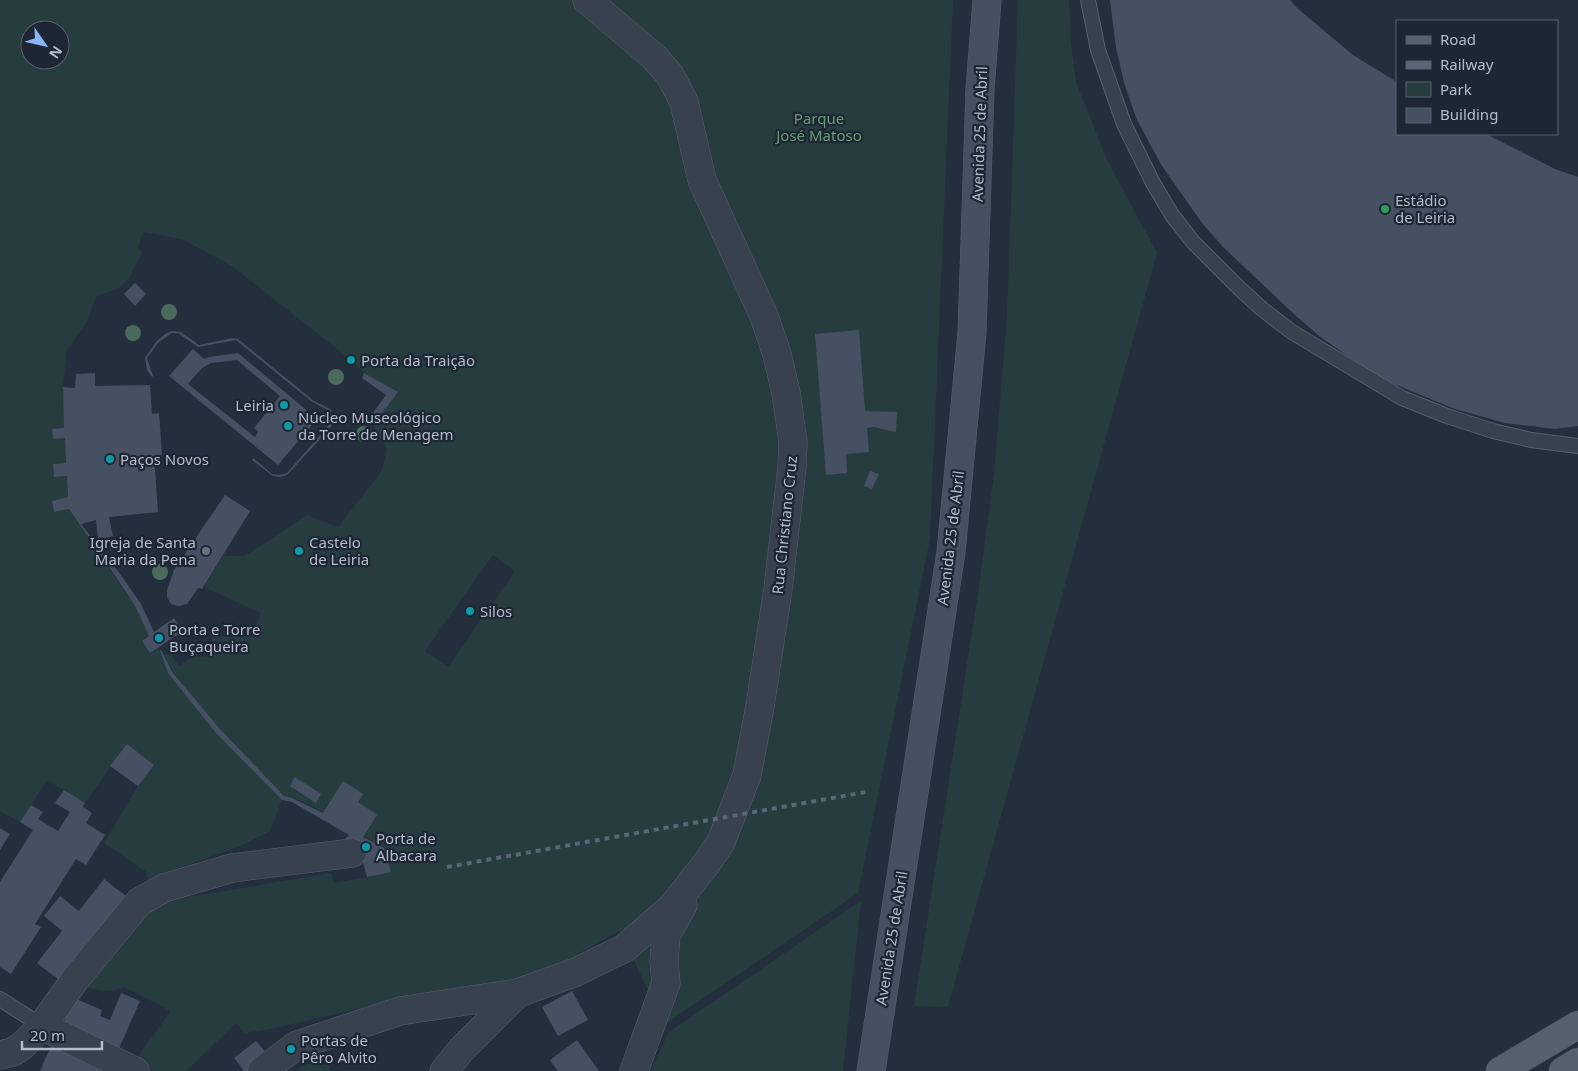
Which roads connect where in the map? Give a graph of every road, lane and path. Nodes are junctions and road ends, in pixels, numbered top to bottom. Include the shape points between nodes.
1 (587, 0) edge
2 (987, 0) edge
3 (1088, 0) edge
4 (1578, 446) edge
5 (715, 850) junction
6 (352, 853) dead end
7 (518, 993) junction
8 (0, 999) edge
9 (1578, 1025) edge
10 (42, 1026) junction
11 (0, 1055) edge
12 (1578, 1062) edge
13 (135, 1071) edge
14 (262, 1071) edge
15 (444, 1071) edge
16 (634, 1071) edge
17 (871, 1071) edge
18 (1500, 1071) edge
19 (1563, 1071) edge

1 - 5 street, Rua Christiano Cruz via 654,57 670,75 684,102 702,180 766,323 777,354 790,413 793,442 791,475 760,706 747,775
2 - 17 main road, Avenida 25 de Abril via 980,90 972,333 951,552
3 - 4 lane via 1098,50 1124,124 1153,183 1193,242 1262,309 1292,332 1402,398 1493,431
5 - 7 street, Rua Christiano Cruz via 672,908 624,948 576,972
5 - 16 street via 666,935 666,983
6 - 10 street via 232,868 164,888 139,902 74,981
7 - 14 street via 400,1010 297,1045
7 - 15 street
8 - 10 lane
9 - 18 main road
10 - 11 street via 13,1052
10 - 13 street
12 - 19 main road

